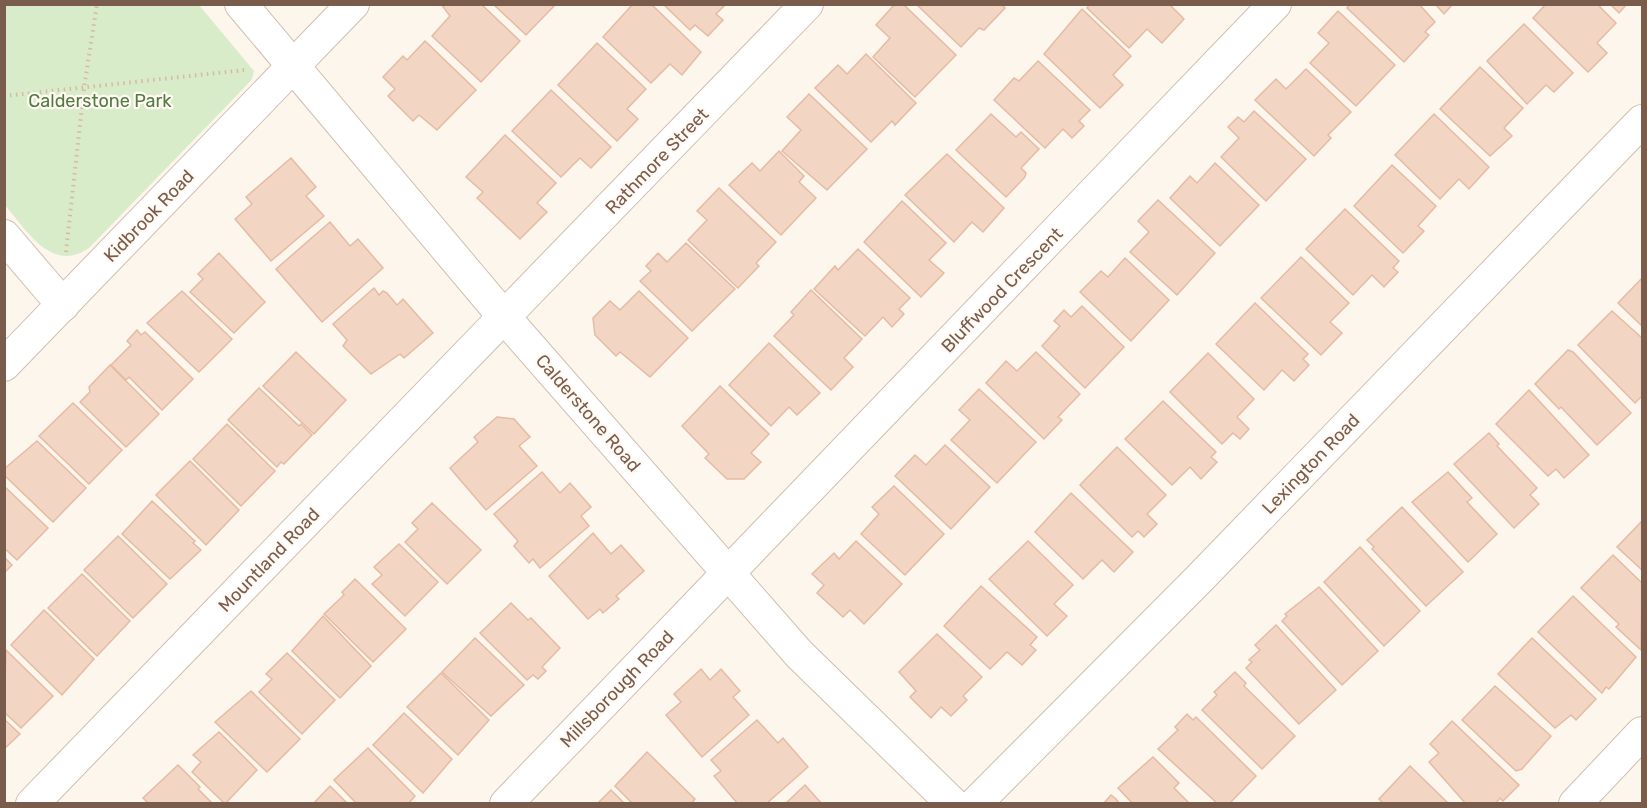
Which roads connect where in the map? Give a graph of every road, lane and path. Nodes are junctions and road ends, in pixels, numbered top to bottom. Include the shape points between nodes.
1 (97, 4) edge
2 (242, 4) edge
3 (353, 4) edge
4 (807, 4) edge
5 (1275, 4) edge
6 (293, 66) junction
7 (247, 70) dead end
8 (84, 88) junction
9 (4, 96) edge
10 (1642, 121) edge
11 (4, 236) edge
12 (66, 252) dead end
13 (63, 305) junction
14 (506, 318) junction
15 (4, 365) edge
16 (728, 574) junction
17 (1642, 733) edge
18 (32, 804) edge
19 (506, 804) edge
20 (953, 804) edge
21 (975, 804) edge
22 (1575, 804) edge

1 - 8 path
2 - 6 street, Calderstone Road
3 - 6 street
4 - 14 street, Rathmore Street
5 - 16 street, Bluffwood Crescent
6 - 13 street, Kidbrook Road
6 - 14 street, Calderstone Road
7 - 8 path
8 - 9 path
8 - 12 path
10 - 21 street, Lexington Road via 1200,579
11 - 13 street
13 - 15 street, Kidbrook Road
14 - 16 street, Calderstone Road
14 - 18 street, Mountland Road
16 - 19 street, Millsborough Road
16 - 20 street, Calderstone Road via 830,687
17 - 22 street

